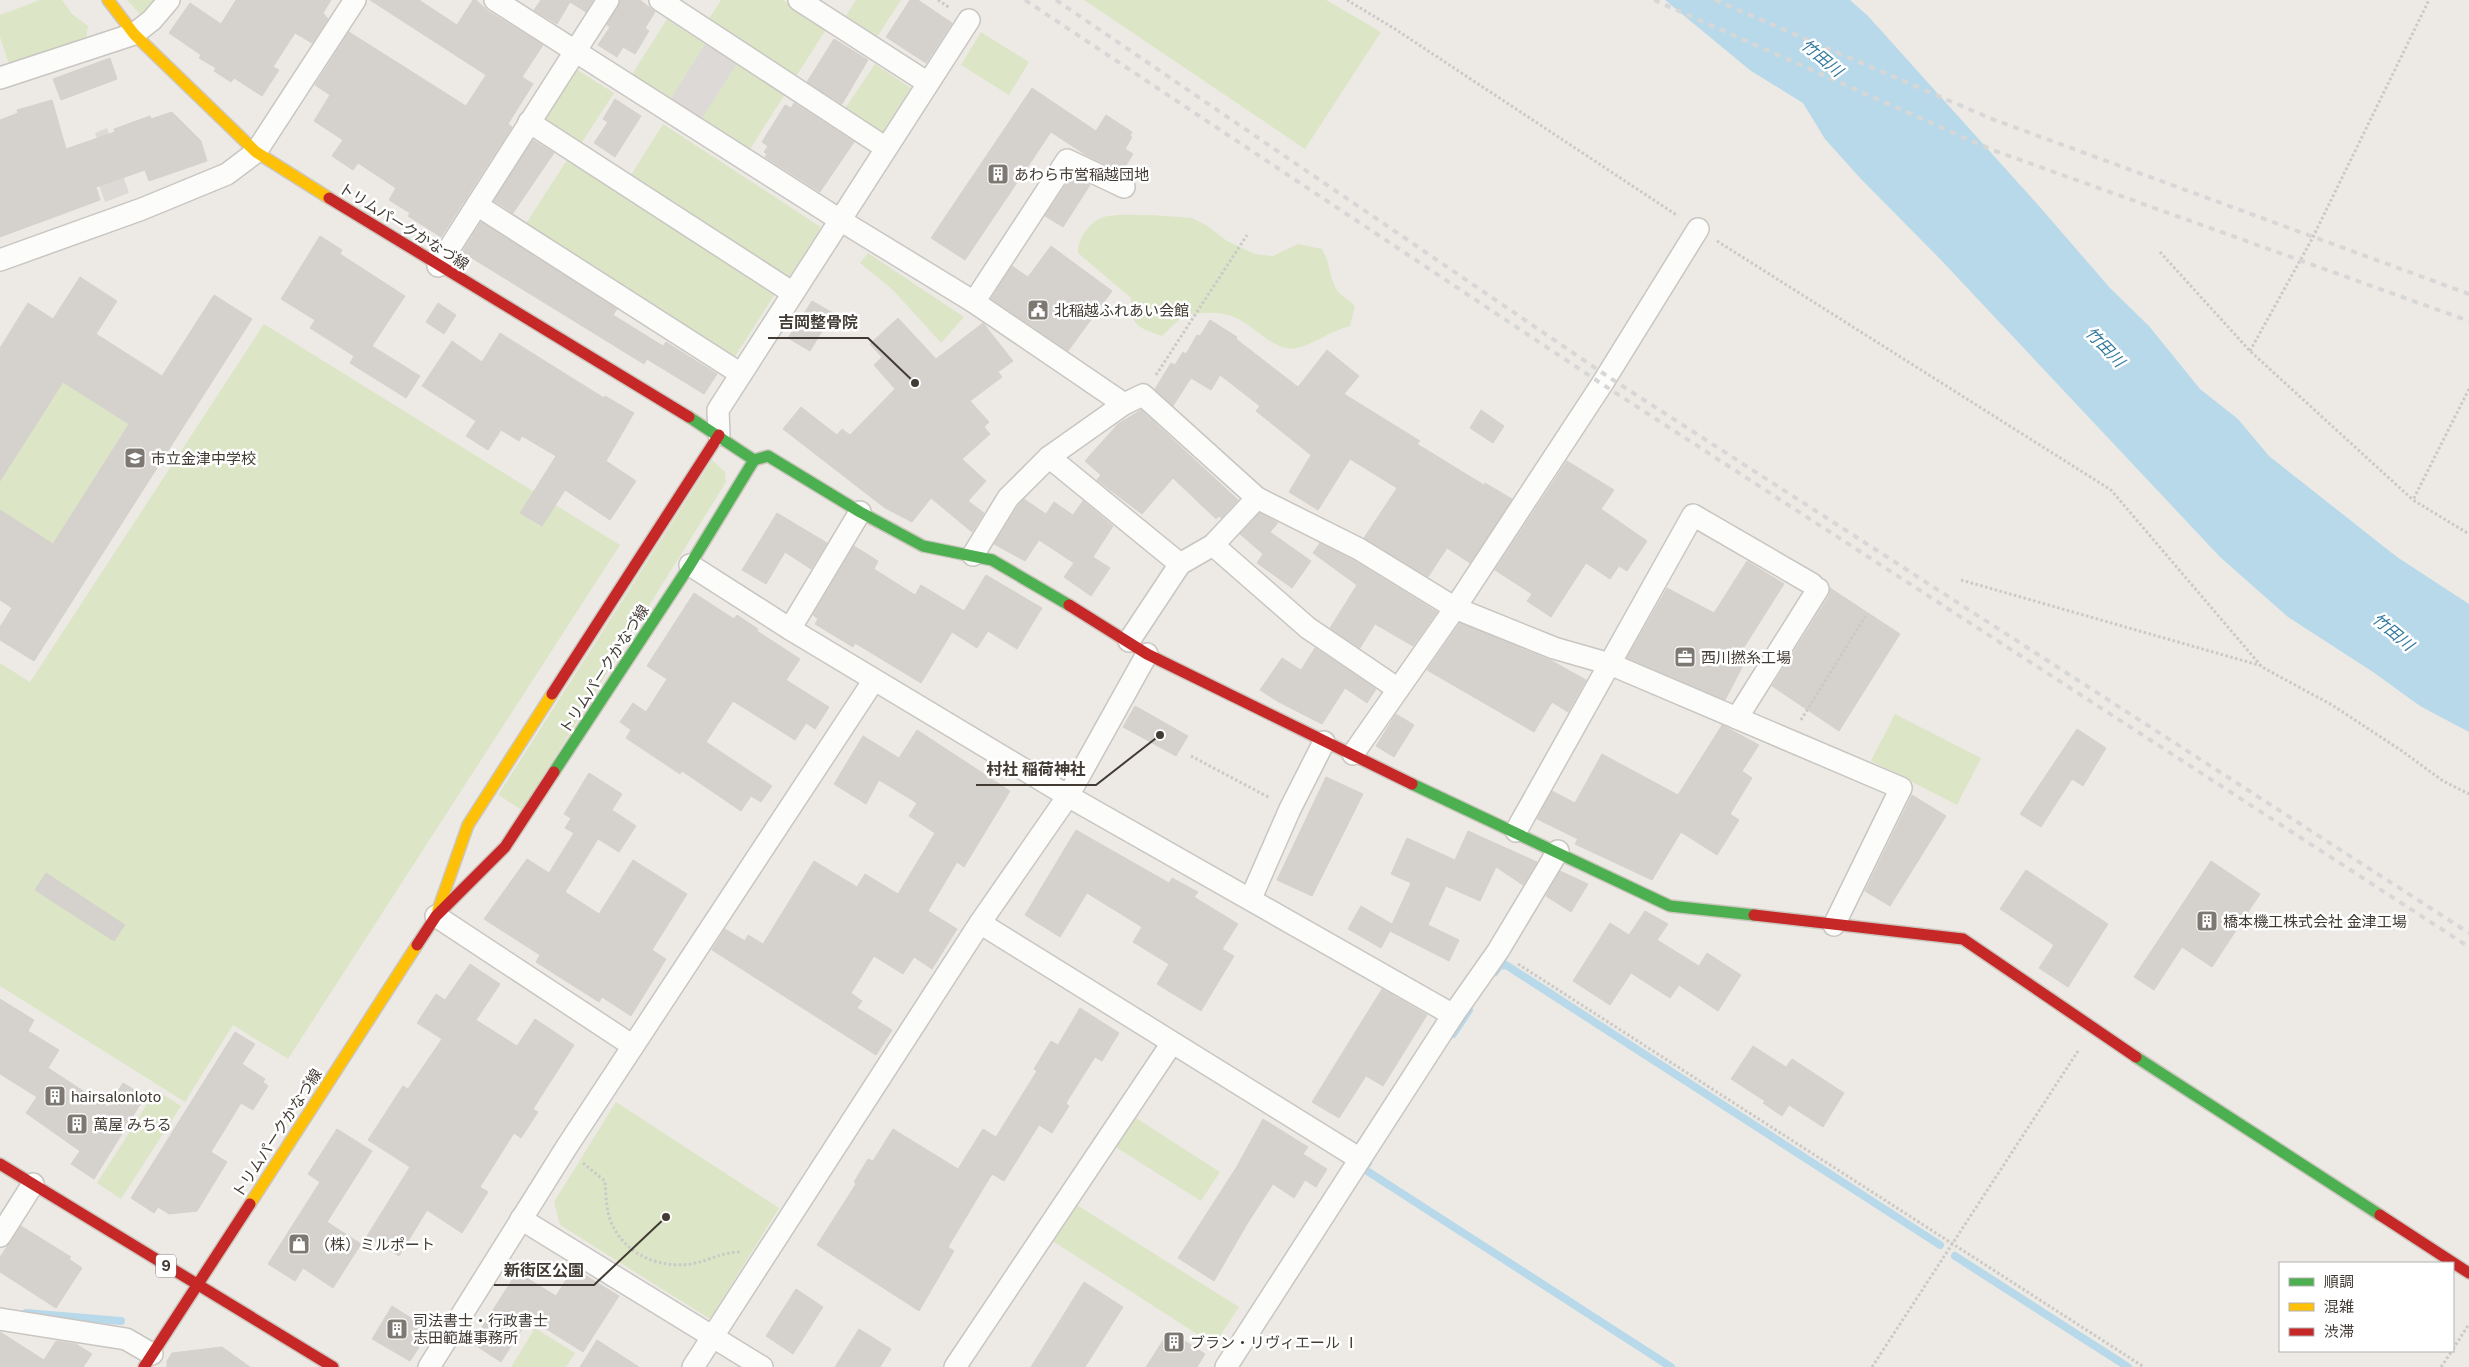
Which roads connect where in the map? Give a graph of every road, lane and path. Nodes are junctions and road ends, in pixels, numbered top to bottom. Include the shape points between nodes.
1 (108, 0) edge
2 (169, 0) edge
3 (355, 0) edge
4 (495, 0) edge
5 (608, 0) edge
6 (660, 0) edge
7 (799, 0) edge
8 (1347, 0) edge
9 (2429, 0) edge
10 (969, 20) dead end
11 (134, 34) junction
12 (575, 52) junction
13 (0, 78) edge
14 (928, 83) junction
15 (529, 122) junction
16 (886, 148) junction
17 (256, 152) junction
18 (1124, 187) dead end
19 (477, 205) junction
20 (840, 220) junction
21 (1698, 229) junction
22 (1247, 235) dead end
23 (2160, 252) dead end
24 (0, 260) edge
25 (438, 266) junction
26 (793, 293) junction
27 (974, 302) junction
28 (2250, 351) junction
29 (741, 374) junction
30 (2469, 389) edge
31 (1143, 395) junction
32 (1124, 404) junction
33 (719, 434) junction
34 (1049, 457) junction
35 (754, 460) junction
36 (1256, 498) junction
37 (2413, 500) junction
38 (860, 512) junction
39 (2469, 534) edge
40 (1213, 545) junction
41 (973, 555) junction
42 (1180, 564) junction
43 (690, 565) junction
44 (1961, 580) dead end
45 (1455, 608) junction
46 (1866, 615) dead end
47 (790, 629) junction
48 (1129, 641) junction
49 (1147, 654) junction
50 (1610, 664) junction
51 (2262, 667) junction
52 (874, 680) junction
53 (1398, 689) junction
54 (1737, 718) junction
55 (1788, 740) junction
56 (1324, 742) junction
57 (1353, 754) junction
58 (1191, 756) dead end
59 (2469, 794) edge
60 (1068, 796) junction
61 (1290, 809) junction
62 (1516, 831) junction
63 (1558, 852) junction
64 (1252, 898) junction
65 (436, 916) junction
66 (980, 923) junction
67 (1834, 924) junction
68 (1498, 951) junction
69 (1453, 1015) junction
70 (2092, 1029) junction
71 (1172, 1042) junction
72 (633, 1046) junction
73 (566, 1148) junction
74 (1360, 1158) junction
75 (0, 1164) edge
76 (33, 1184) junction
77 (521, 1219) junction
78 (0, 1236) edge
79 (1951, 1243) junction
80 (744, 1254) dead end
81 (2451, 1262) edge
82 (2454, 1264) edge
83 (2469, 1274) edge
84 (195, 1285) junction
85 (0, 1318) edge
86 (2469, 1324) edge
87 (712, 1338) junction
88 (2454, 1347) edge
89 (2451, 1352) edge
90 (148, 1361) edge
91 (332, 1367) edge
92 (429, 1367) edge
93 (693, 1367) edge
94 (762, 1367) edge
95 (955, 1367) edge
96 (1226, 1367) edge
97 (1872, 1367) edge
98 (2144, 1367) edge
99 (2441, 1367) edge

1 - 11 main road, トリムパークかなづ線
2 - 11 street via 152,20
3 - 17 street
4 - 12 street
5 - 12 street
6 - 16 street
7 - 14 street
8 - 21 path
9 - 28 path via 2312,239
10 - 14 street
11 - 13 street
11 - 17 main road, トリムパークかなづ線
12 - 15 street
12 - 20 street
14 - 16 street
15 - 19 street
15 - 26 street
16 - 20 street
17 - 24 street via 227,174 142,209
17 - 25 main road, トリムパークかなづ線
18 - 27 street via 1067,160
19 - 25 street
19 - 29 street
20 - 26 street
20 - 27 street
21 - 45 street via 1602,384
21 - 51 path via 2110,490
22 - 31 path
23 - 28 path
25 - 33 main road, トリムパークかなづ線
26 - 29 street
27 - 32 street
28 - 37 path
29 - 33 street via 718,410
30 - 37 path
31 - 32 street
31 - 36 street
32 - 34 street
33 - 35 main road, トリムパークかなづ線
33 - 65 main road, トリムパークかなづ線 via 468,825
34 - 41 street via 1008,498
34 - 42 street
35 - 38 main road via 768,456
35 - 43 main road, トリムパークかなづ線
36 - 40 street
36 - 45 street via 1359,549
37 - 39 path
38 - 41 main road via 923,546
38 - 47 street
40 - 42 street
40 - 53 street via 1308,628
41 - 48 main road via 992,560
42 - 48 street
43 - 47 street
43 - 65 main road, トリムパークかなづ線 via 505,848
44 - 51 path
45 - 50 street via 1554,648
45 - 53 street
46 - 55 path
47 - 52 street
48 - 49 main road
49 - 56 main road
49 - 60 street
50 - 54 street
50 - 54 street via 1693,515 1815,586
50 - 62 street
51 - 59 path via 2332,705 2443,781
52 - 60 street
52 - 72 street
53 - 57 street
54 - 55 street
55 - 67 street via 1901,788
56 - 57 main road
56 - 61 street
57 - 62 main road
58 - 61 path
60 - 64 street
60 - 66 street
61 - 64 street
62 - 63 main road
63 - 67 main road via 1670,906
63 - 68 street
64 - 69 street
65 - 72 street
65 - 84 main road, トリムパークかなづ線
66 - 71 street
66 - 87 street
67 - 70 main road via 1963,939
68 - 69 street
68 - 79 path
69 - 74 street
70 - 79 path
70 - 81 main road
71 - 74 street
71 - 95 street
72 - 73 street
73 - 77 street
73 - 80 path via 605,1181 606,1204 614,1230 639,1255 662,1265 693,1264 726,1252
74 - 96 street
75 - 76 main road, 9
76 - 78 street
76 - 84 main road, 9
77 - 87 street
77 - 92 street
79 - 97 path
79 - 98 path
82 - 83 main road
84 - 90 main road, トリムパークかなづ線
84 - 91 main road, 9
85 - 90 street via 126,1339
86 - 88 path
87 - 93 street
87 - 94 street
89 - 99 path

